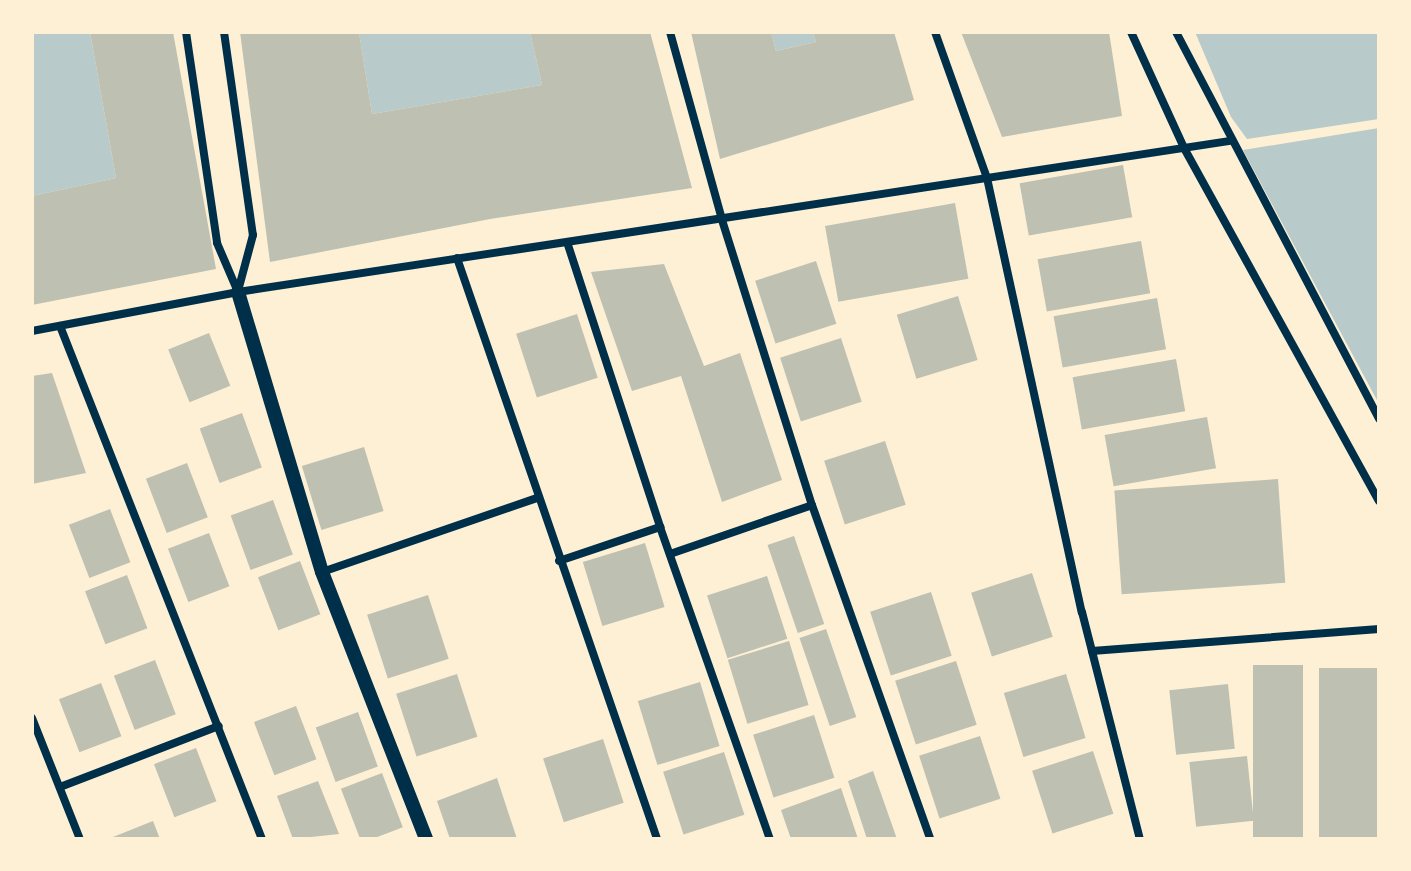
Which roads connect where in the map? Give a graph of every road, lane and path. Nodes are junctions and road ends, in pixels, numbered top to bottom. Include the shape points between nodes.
1 (186, 32) edge
2 (224, 32) edge
3 (670, 32) edge
4 (935, 32) edge
5 (1131, 32) edge
6 (1176, 32) edge
7 (1229, 141) junction
8 (1184, 148) junction
9 (987, 178) junction
10 (722, 220) junction
11 (568, 245) junction
12 (457, 258) junction
13 (238, 292) junction
14 (60, 326) junction
15 (32, 331) edge
16 (1379, 419) edge
17 (537, 498) junction
18 (1379, 501) edge
19 (812, 505) junction
20 (660, 527) junction
21 (670, 554) junction
22 (559, 561) junction
23 (322, 572) junction
24 (1379, 629) edge
25 (1092, 651) junction
26 (32, 718) edge
27 (219, 726) junction
28 (60, 787) junction
29 (80, 839) edge
30 (262, 839) edge
31 (426, 839) edge
32 (657, 839) edge
33 (770, 839) edge
34 (930, 839) edge
35 (1140, 839) edge

1 - 13 street via 217,243
2 - 13 street via 253,235
3 - 10 street
4 - 9 street
5 - 8 street
6 - 7 street
7 - 8 street
7 - 16 street
8 - 9 street
8 - 18 street
9 - 10 street
9 - 25 street
10 - 11 street
10 - 19 street
11 - 12 street
11 - 20 street
12 - 13 street
12 - 17 street
13 - 14 street
13 - 23 street
14 - 15 street
14 - 27 street
17 - 22 street
17 - 23 street
19 - 21 street
19 - 34 street
20 - 21 street
20 - 22 street
21 - 33 street
22 - 32 street
23 - 31 street
24 - 25 street
25 - 35 street
26 - 28 street
27 - 28 street
27 - 30 street
28 - 29 street

